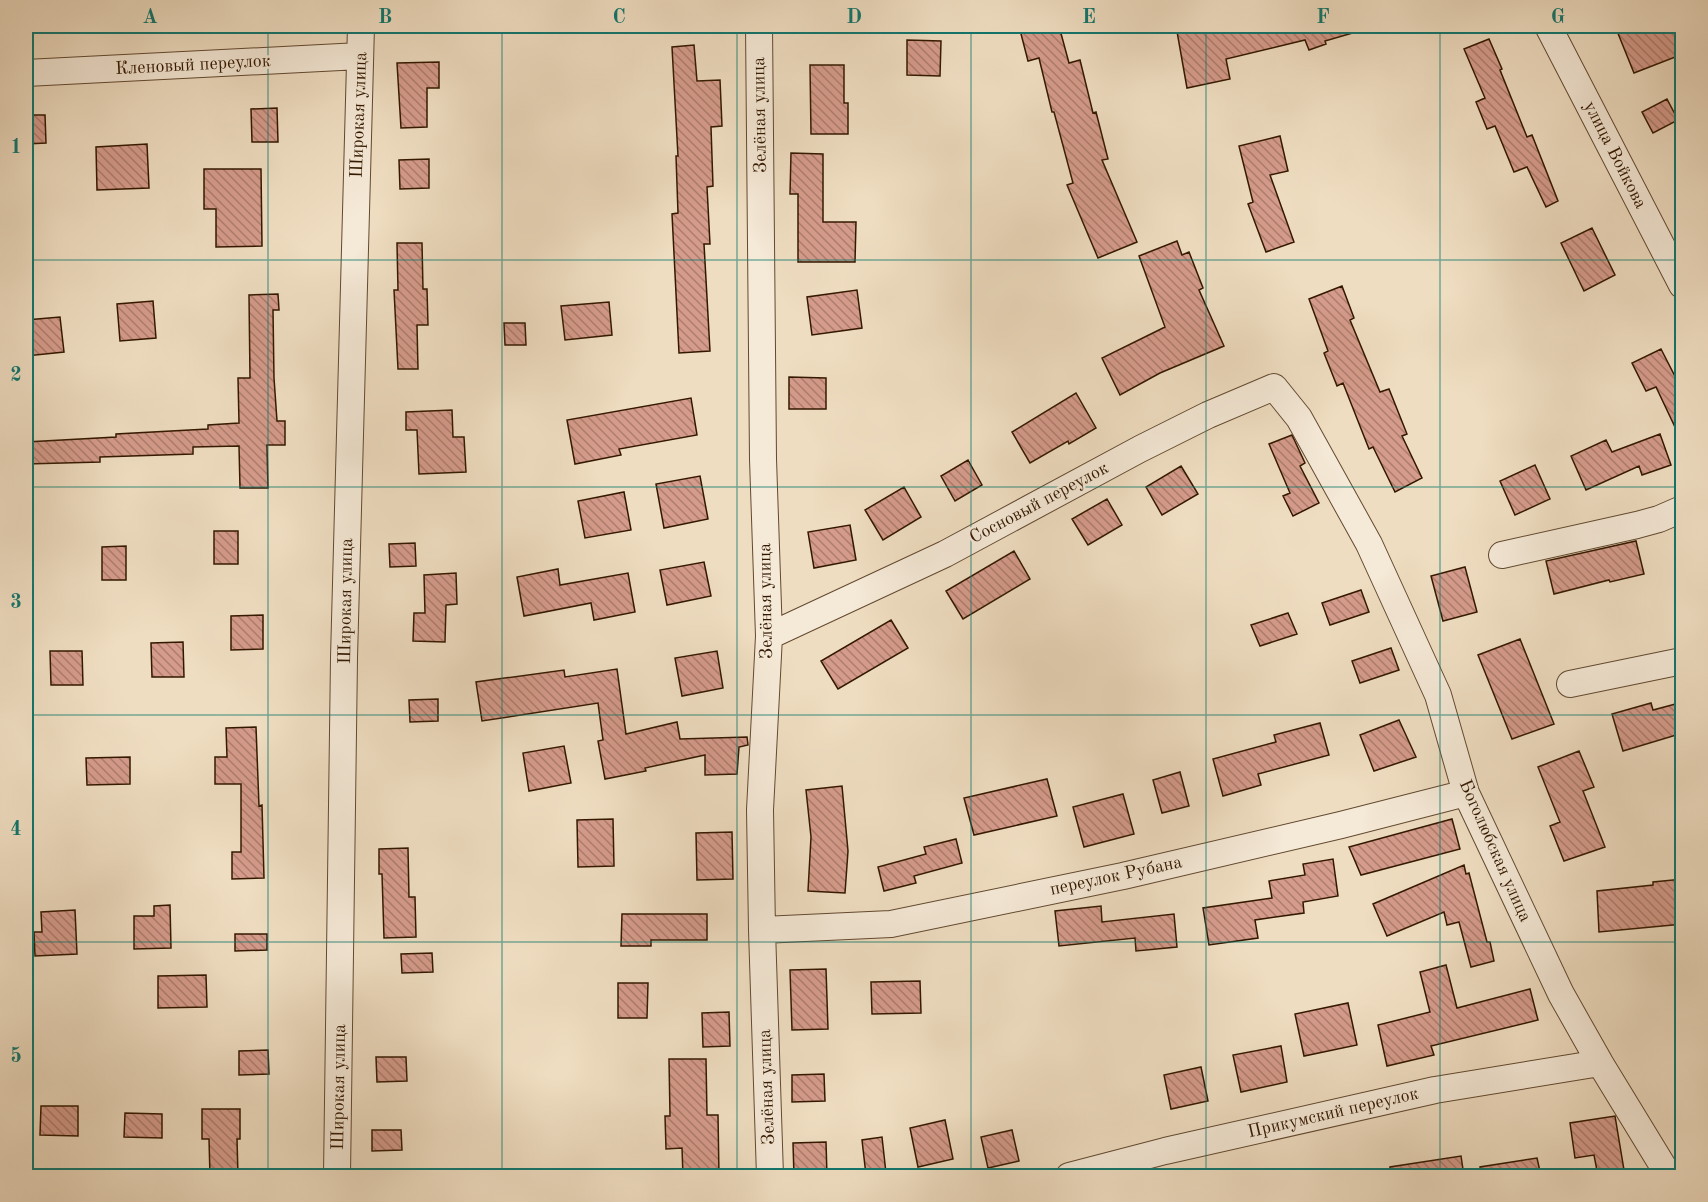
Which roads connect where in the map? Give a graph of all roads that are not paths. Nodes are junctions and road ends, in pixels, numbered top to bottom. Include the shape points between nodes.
1 (361, 26) edge
2 (759, 26) edge
3 (1548, 26) edge
4 (360, 56) junction
5 (26, 73) edge
6 (1683, 285) edge
7 (1299, 418) joint
8 (1683, 509) edge
9 (1502, 555) dead end
10 (769, 636) junction
11 (1683, 661) edge
12 (1570, 684) dead end
13 (1466, 793) junction
14 (762, 930) junction
15 (1600, 1063) junction
16 (337, 1176) edge
17 (770, 1176) edge
18 (1069, 1176) edge
19 (1669, 1176) edge

1 - 4 street, Широкая улица
2 - 10 street, Зелёная улица via 763,459
3 - 6 street, улица Войкова
4 - 5 street, Кленовый переулок
4 - 16 street, Широкая улица via 344,658
7 - 10 street, Сосновый переулок via 1274,387 1140,449 945,554
7 - 13 street, Боголюбская улица via 1369,544 1438,695
8 - 9 street via 1637,525
10 - 14 street, Зелёная улица via 760,810
11 - 12 street
13 - 14 street, переулок Рубана via 1123,876 891,924
13 - 15 street, Боголюбская улица via 1561,994
14 - 17 street, Зелёная улица
15 - 18 street, Прикумский переулок via 1435,1090
15 - 19 street, Боголюбская улица

